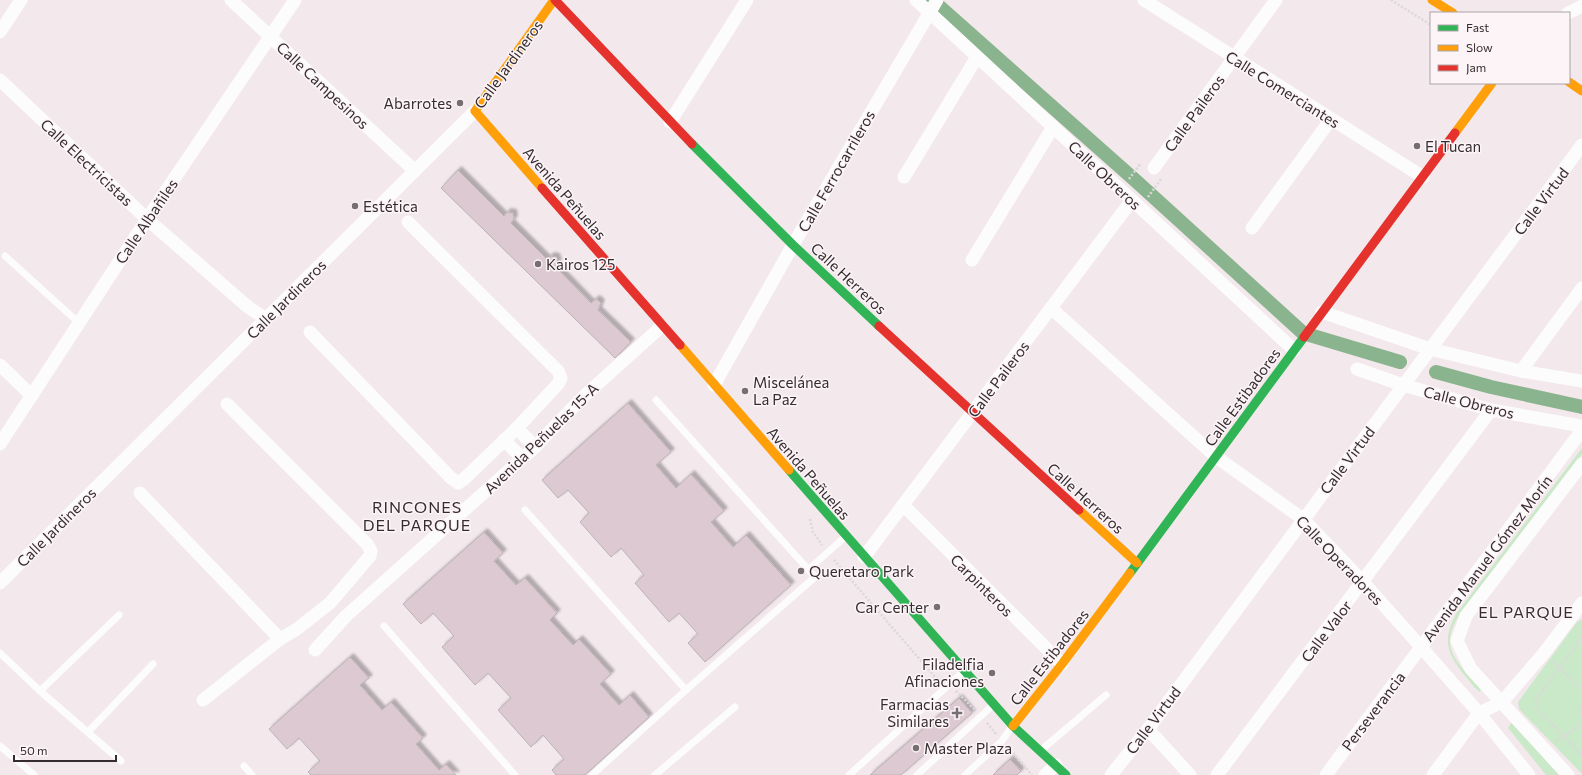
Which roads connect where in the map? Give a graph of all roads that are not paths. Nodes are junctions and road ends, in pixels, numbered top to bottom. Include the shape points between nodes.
1 (21, 0) edge
2 (231, 0) edge
3 (295, 0) edge
4 (555, 0) edge
5 (748, 0) edge
6 (916, 0) edge
7 (1144, 0) edge
8 (1276, 0) edge
9 (1432, 0) edge
10 (934, 6) edge
11 (1582, 6) edge
12 (1451, 12) edge
13 (1570, 12) edge
14 (0, 32) edge
15 (270, 36) junction
16 (977, 57) junction
17 (1234, 58) junction
18 (0, 80) edge
19 (1570, 83) edge
20 (1491, 84) edge
21 (1582, 91) edge
22 (475, 111) junction
23 (1331, 119) junction
24 (670, 122) junction
25 (1053, 127) junction
26 (1582, 146) edge
27 (1154, 168) dead end
28 (415, 171) junction
29 (904, 177) dead end
30 (1423, 177) junction
31 (1132, 200) junction
32 (148, 219) junction
33 (408, 222) dead end
34 (1252, 228) dead end
35 (793, 245) junction
36 (5, 256) dead end
37 (972, 260) dead end
38 (1582, 288) edge
39 (1051, 308) junction
40 (1322, 312) junction
41 (266, 319) junction
42 (79, 323) junction
43 (662, 326) junction
44 (310, 332) dead end
45 (1296, 347) junction
46 (1430, 349) junction
47 (0, 364) edge
48 (1357, 369) dead end
49 (1521, 371) junction
50 (1582, 381) edge
51 (714, 385) junction
52 (1403, 385) junction
53 (32, 396) junction
54 (656, 400) dead end
55 (228, 404) dead end
56 (1491, 410) junction
57 (972, 413) junction
58 (1582, 426) edge
59 (517, 428) junction
60 (1582, 430) edge
61 (504, 440) junction
62 (0, 444) edge
63 (535, 447) junction
64 (1215, 456) junction
65 (522, 458) junction
66 (1582, 464) edge
67 (140, 493) dead end
68 (902, 505) junction
69 (525, 510) dead end
70 (1303, 519) junction
71 (846, 536) junction
72 (864, 557) junction
73 (1137, 563) junction
74 (809, 568) junction
75 (2, 577) edge
76 (1363, 582) junction
77 (341, 591) junction
78 (330, 603) junction
79 (357, 606) junction
80 (1581, 606) edge
81 (119, 614) dead end
82 (346, 616) junction
83 (384, 626) dead end
84 (280, 639) junction
85 (1421, 647) junction
86 (315, 650) dead end
87 (0, 653) edge
88 (153, 664) dead end
89 (1062, 664) junction
90 (964, 671) junction
91 (686, 690) junction
92 (40, 691) junction
93 (1106, 695) dead end
94 (203, 700) dead end
95 (1502, 702) junction
96 (994, 705) junction
97 (735, 707) dead end
98 (1479, 713) junction
99 (1013, 726) junction
100 (1148, 729) junction
101 (88, 732) junction
102 (0, 746) edge
103 (1040, 751) junction
104 (121, 761) dead end
105 (1056, 765) junction
106 (244, 766) dead end
107 (34, 775) edge
108 (252, 775) edge
109 (516, 775) edge
110 (592, 775) edge
111 (654, 775) edge
112 (849, 775) edge
113 (917, 775) edge
114 (965, 775) edge
115 (1045, 775) edge
116 (1066, 775) edge
117 (1111, 775) edge
118 (1190, 775) edge
119 (1217, 775) edge
120 (1326, 775) edge
121 (1433, 775) edge
122 (1529, 775) edge
123 (1568, 775) edge

1 - 14 street
2 - 15 street, Calle Campesinos
3 - 15 street, Calle Albañiles
4 - 22 street, Calle Jardineros
4 - 24 street, Calle Herreros
5 - 24 street
6 - 10 street, Calle Obreros
7 - 17 street, Calle Comerciantes
8 - 17 street, Calle Paileros
9 - 12 street
10 - 16 street, Calle Obreros
10 - 35 street, Calle Ferrocarrileros
11 - 13 street
15 - 28 street, Calle Campesinos
15 - 32 street, Calle Albañiles
16 - 25 street, Calle Obreros
16 - 29 street
17 - 23 street, Calle Comerciantes
17 - 27 street, Calle Paileros
18 - 32 street, Calle Electricistas
19 - 21 street
20 - 30 street, Calle Estibadores
22 - 28 street, Calle Jardineros
22 - 43 street, Avenida Peñuelas
23 - 30 street, Calle Comerciantes
23 - 34 street
24 - 35 street, Calle Herreros
25 - 31 street, Calle Obreros
25 - 37 street
26 - 46 street, Calle Virtud
28 - 41 street, Calle Jardineros
30 - 40 street, Calle Estibadores
31 - 39 street, Calle Paileros
31 - 45 street, Calle Obreros
32 - 41 street, Calle Electricistas via 248,307
32 - 42 street, Calle Albañiles
33 - 59 street via 558,371 561,378 558,384
35 - 51 street, Calle Ferrocarrileros
35 - 57 street, Calle Herreros
36 - 42 lane
38 - 49 street
39 - 57 street, Calle Paileros
39 - 64 street, Calle Operadores
40 - 45 street, Calle Estibadores
40 - 46 street
41 - 75 street, Calle Jardineros
42 - 53 street, Calle Albañiles
43 - 51 street, Avenida Peñuelas
43 - 63 street, Avenida Peñuelas 15-A via 583,397
44 - 61 street via 458,483
45 - 64 street, Calle Estibadores
46 - 49 street
46 - 52 street, Calle Virtud
47 - 53 street
48 - 52 street, Calle Obreros
49 - 50 street
51 - 71 street, Avenida Peñuelas
52 - 56 street, Calle Obreros
52 - 70 street, Calle Virtud
53 - 62 street, Calle Albañiles
54 - 74 lane
55 - 77 street via 368,544 370,556
56 - 58 street, Calle Obreros
56 - 76 street, Calle Valor
57 - 68 street, Calle Paileros
57 - 73 street, Calle Herreros
59 - 61 street
59 - 63 street
60 - 85 street, Avenida Manuel Gómez Morín
61 - 65 street
63 - 65 street, Avenida Peñuelas 15-A
64 - 70 street, Calle Operadores
64 - 73 street, Calle Estibadores
65 - 79 street, Avenida Peñuelas 15-A
66 - 95 street, Avenida Manuel Gómez Morín via 1466,616 1457,640 1471,669
67 - 84 street
68 - 72 street, Calle Paileros
68 - 89 street, Carpinteros
69 - 91 lane
70 - 76 street, Calle Operadores
70 - 100 street, Calle Virtud
71 - 72 street, Avenida Peñuelas
71 - 74 lane
72 - 90 street, Avenida Peñuelas
73 - 89 street, Calle Estibadores
74 - 91 lane via 815,579
76 - 85 street, Calle Operadores
76 - 119 street, Calle Valor
77 - 78 street
77 - 79 street
78 - 82 street
78 - 84 street
79 - 82 street, Avenida Peñuelas 15-A
80 - 95 street
81 - 92 lane
82 - 86 street, Avenida Peñuelas 15-A
83 - 109 lane
84 - 94 street
85 - 98 street, Avenida Manuel Gómez Morín
85 - 120 street, Perseverancia
87 - 92 lane
88 - 101 lane
89 - 99 street, Calle Estibadores
90 - 96 street, Avenida Peñuelas
90 - 112 lane
91 - 110 lane
92 - 101 lane
93 - 103 lane
95 - 98 street
95 - 123 street, Avenida Manuel Gómez Morín
96 - 99 street, Avenida Peñuelas
96 - 113 lane
97 - 111 lane
98 - 121 street
98 - 122 street, Avenida Manuel Gómez Morín
99 - 103 street, Avenida Peñuelas
99 - 114 lane via 1002,741
100 - 117 street, Calle Virtud
100 - 118 street
101 - 104 lane
102 - 107 lane
103 - 105 street, Avenida Peñuelas
105 - 115 street
105 - 116 street, Avenida Peñuelas
106 - 108 lane

